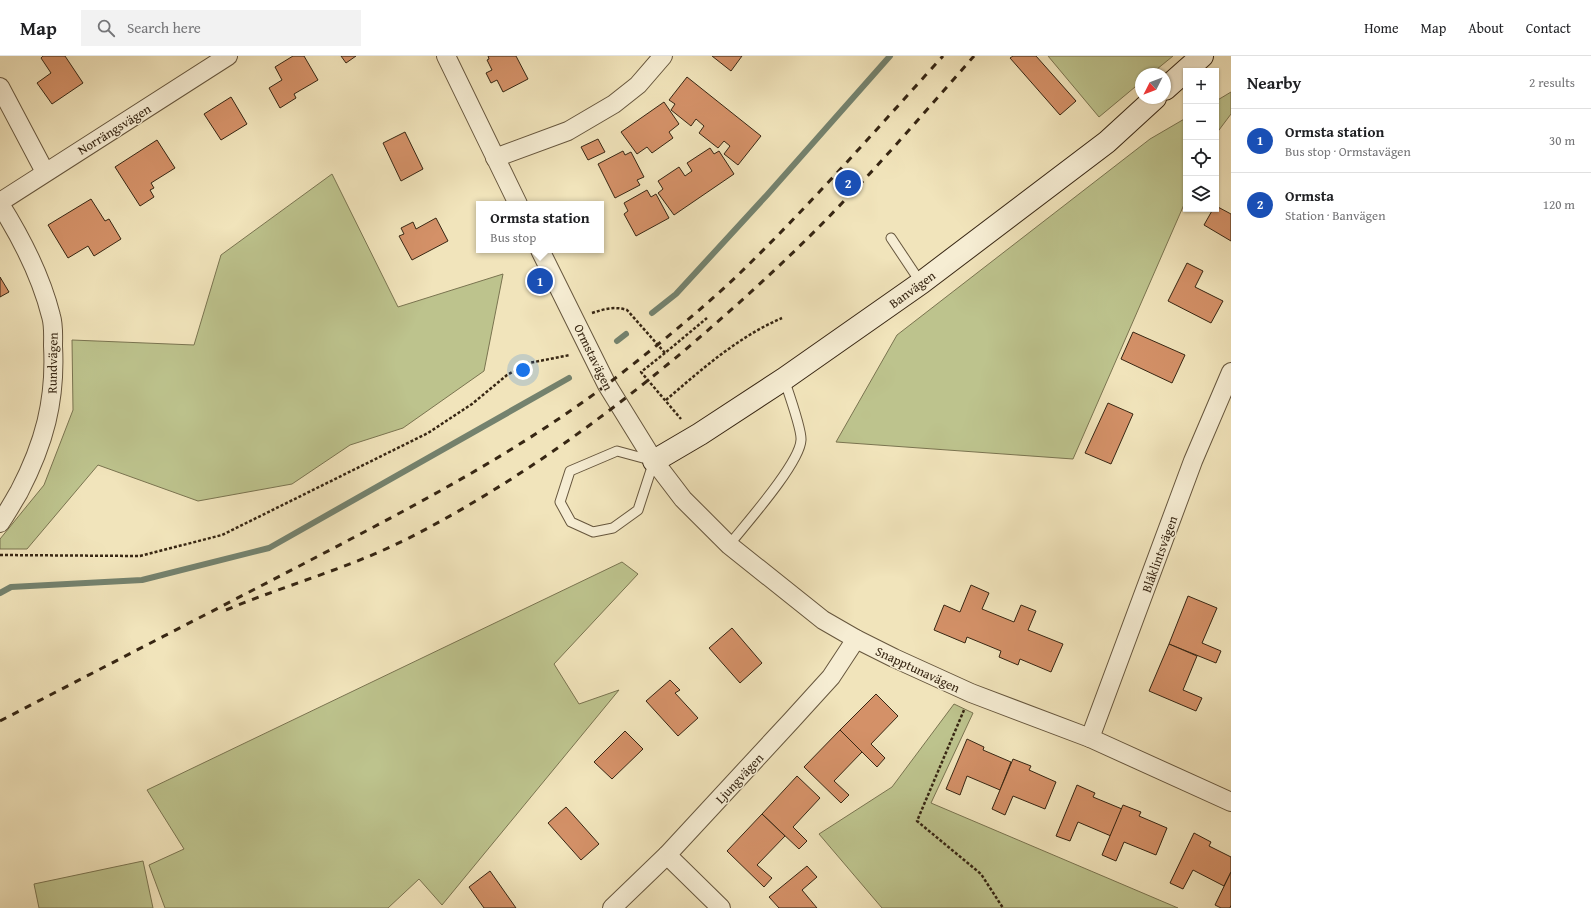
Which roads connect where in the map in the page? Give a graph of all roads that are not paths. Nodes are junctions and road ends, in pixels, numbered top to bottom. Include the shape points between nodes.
1 (228, 56) edge
2 (446, 56) edge
3 (663, 56) edge
4 (1202, 56) edge
5 (1171, 84) edge
6 (0, 87) edge
7 (1149, 104) edge
8 (495, 158) junction
9 (45, 172) junction
10 (516, 201) edge
11 (0, 203) edge
12 (891, 238) dead end
13 (542, 253) edge
14 (921, 283) junction
15 (1231, 372) edge
16 (784, 379) junction
17 (654, 461) junction
18 (0, 523) edge
19 (729, 545) junction
20 (856, 639) junction
21 (1090, 738) junction
22 (1231, 802) edge
23 (667, 855) junction
24 (612, 908) edge
25 (720, 908) edge

1 - 9 street, Norrängsvägen
2 - 8 street
3 - 8 street via 638,85 614,104 568,131
4 - 5 street
6 - 9 street
7 - 14 street, Banvägen via 1107,142
8 - 10 street
9 - 11 street, Norrängsvägen
11 - 18 street, Rundvägen via 42,285 52,318 54,354 53,389 45,431 31,468
12 - 14 lane
13 - 17 street, Ormstavägen via 589,351
14 - 16 street, Banvägen
15 - 21 street, Blåklintsvägen via 1193,461
16 - 17 street, Banvägen
16 - 19 lane via 802,440 785,473
17 - 17 lane via 617,451 570,471 560,502 571,522 594,532 613,528 638,510
17 - 19 street, Snapptunavägen via 687,504
19 - 20 street, Snapptunavägen via 823,620
20 - 21 street, Snapptunavägen via 971,693
20 - 23 street, Ljungvägen via 831,677
21 - 22 street, Snapptunavägen
23 - 24 street, Ljungvägen
23 - 25 street

